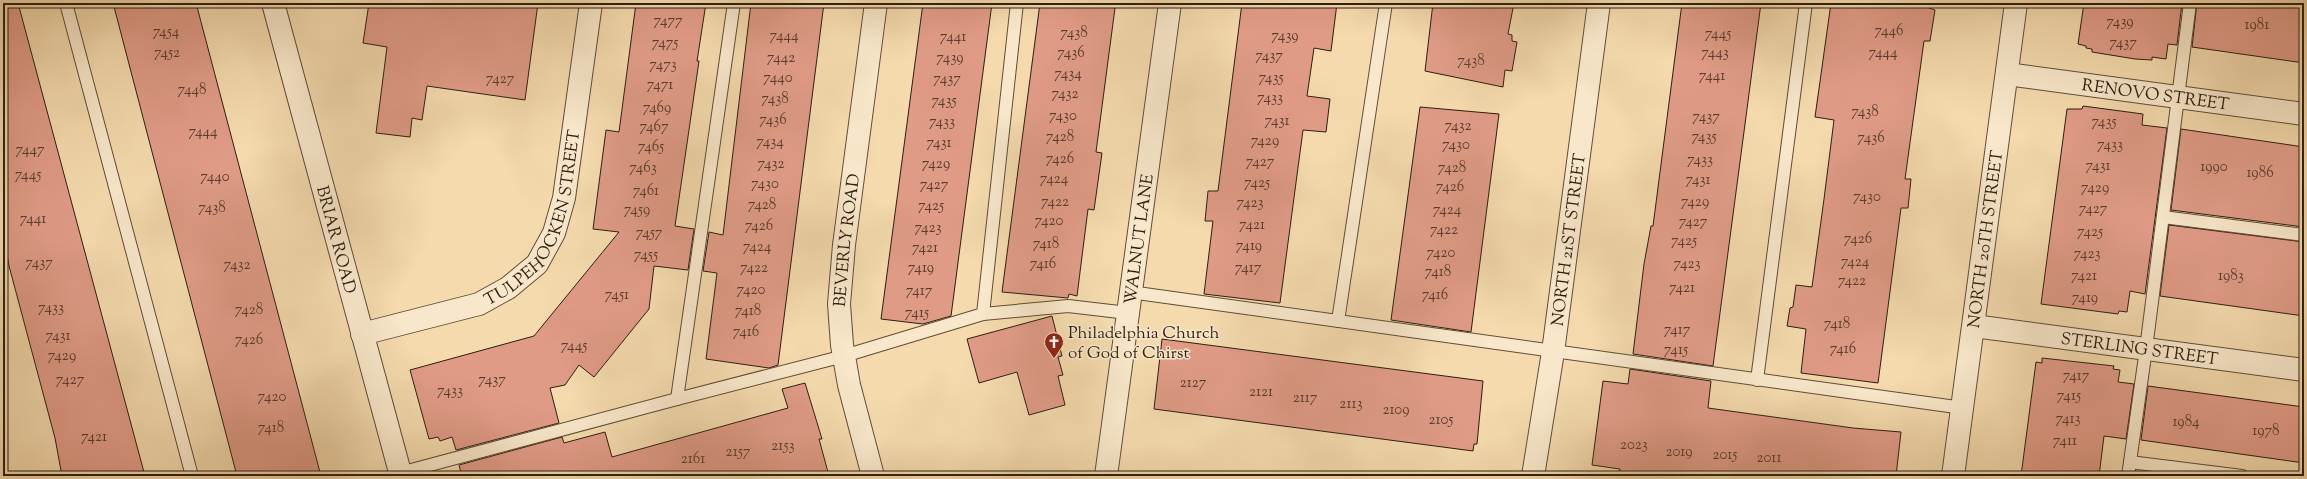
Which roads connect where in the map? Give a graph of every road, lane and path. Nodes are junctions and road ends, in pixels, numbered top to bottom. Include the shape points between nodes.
1 (66, 3) edge
2 (273, 3) edge
3 (591, 3) edge
4 (734, 3) edge
5 (876, 3) edge
6 (1017, 3) edge
7 (1170, 3) edge
8 (1386, 3) edge
9 (1599, 3) edge
10 (1806, 3) edge
11 (2016, 3) edge
12 (2190, 3) edge
13 (2007, 74) junction
14 (2178, 97) junction
15 (2304, 114) edge
16 (2163, 216) junction
17 (2304, 235) edge
18 (1130, 292) junction
19 (1128, 313) junction
20 (983, 314) junction
21 (1338, 321) junction
22 (1974, 326) junction
23 (362, 334) junction
24 (2146, 349) junction
25 (1553, 352) junction
26 (844, 356) junction
27 (2304, 370) edge
28 (1757, 380) junction
29 (677, 400) junction
30 (1962, 408) junction
31 (2130, 462) junction
32 (401, 474) edge
33 (192, 476) edge
34 (874, 476) edge
35 (1106, 476) edge
36 (1533, 476) edge
37 (1953, 476) edge
38 (2128, 476) edge
39 (2242, 476) edge

1 - 33 lane
2 - 23 street, BRIAR ROAD
3 - 23 street, TULPEHOCKEN STREET via 564,198 554,233 537,264 508,288 479,304
4 - 29 lane
5 - 26 street, BEVERLY ROAD via 844,245 839,304
6 - 20 lane
7 - 18 street, WALNUT LANE
8 - 21 lane
9 - 25 street, NORTH 21ST STREET
10 - 28 lane
11 - 13 street, NORTH 20TH STREET
12 - 14 lane
13 - 14 street, RENOVO STREET
13 - 22 street, NORTH 20TH STREET
14 - 15 street, RENOVO STREET
14 - 16 lane
16 - 17 lane
16 - 24 lane
18 - 19 street, WALNUT LANE
18 - 21 lane
19 - 20 lane via 1068,306
19 - 35 street, WALNUT LANE
20 - 26 lane
21 - 25 lane
22 - 24 street, STERLING STREET
22 - 30 street, NORTH 20TH STREET
23 - 32 street, BRIAR ROAD
24 - 27 street, STERLING STREET
24 - 31 lane
25 - 28 lane
25 - 36 street, NORTH 21ST STREET
26 - 29 lane
26 - 34 street, BEVERLY ROAD via 849,385
28 - 30 lane
29 - 32 lane
30 - 37 street, NORTH 20TH STREET
31 - 38 lane
31 - 39 lane

